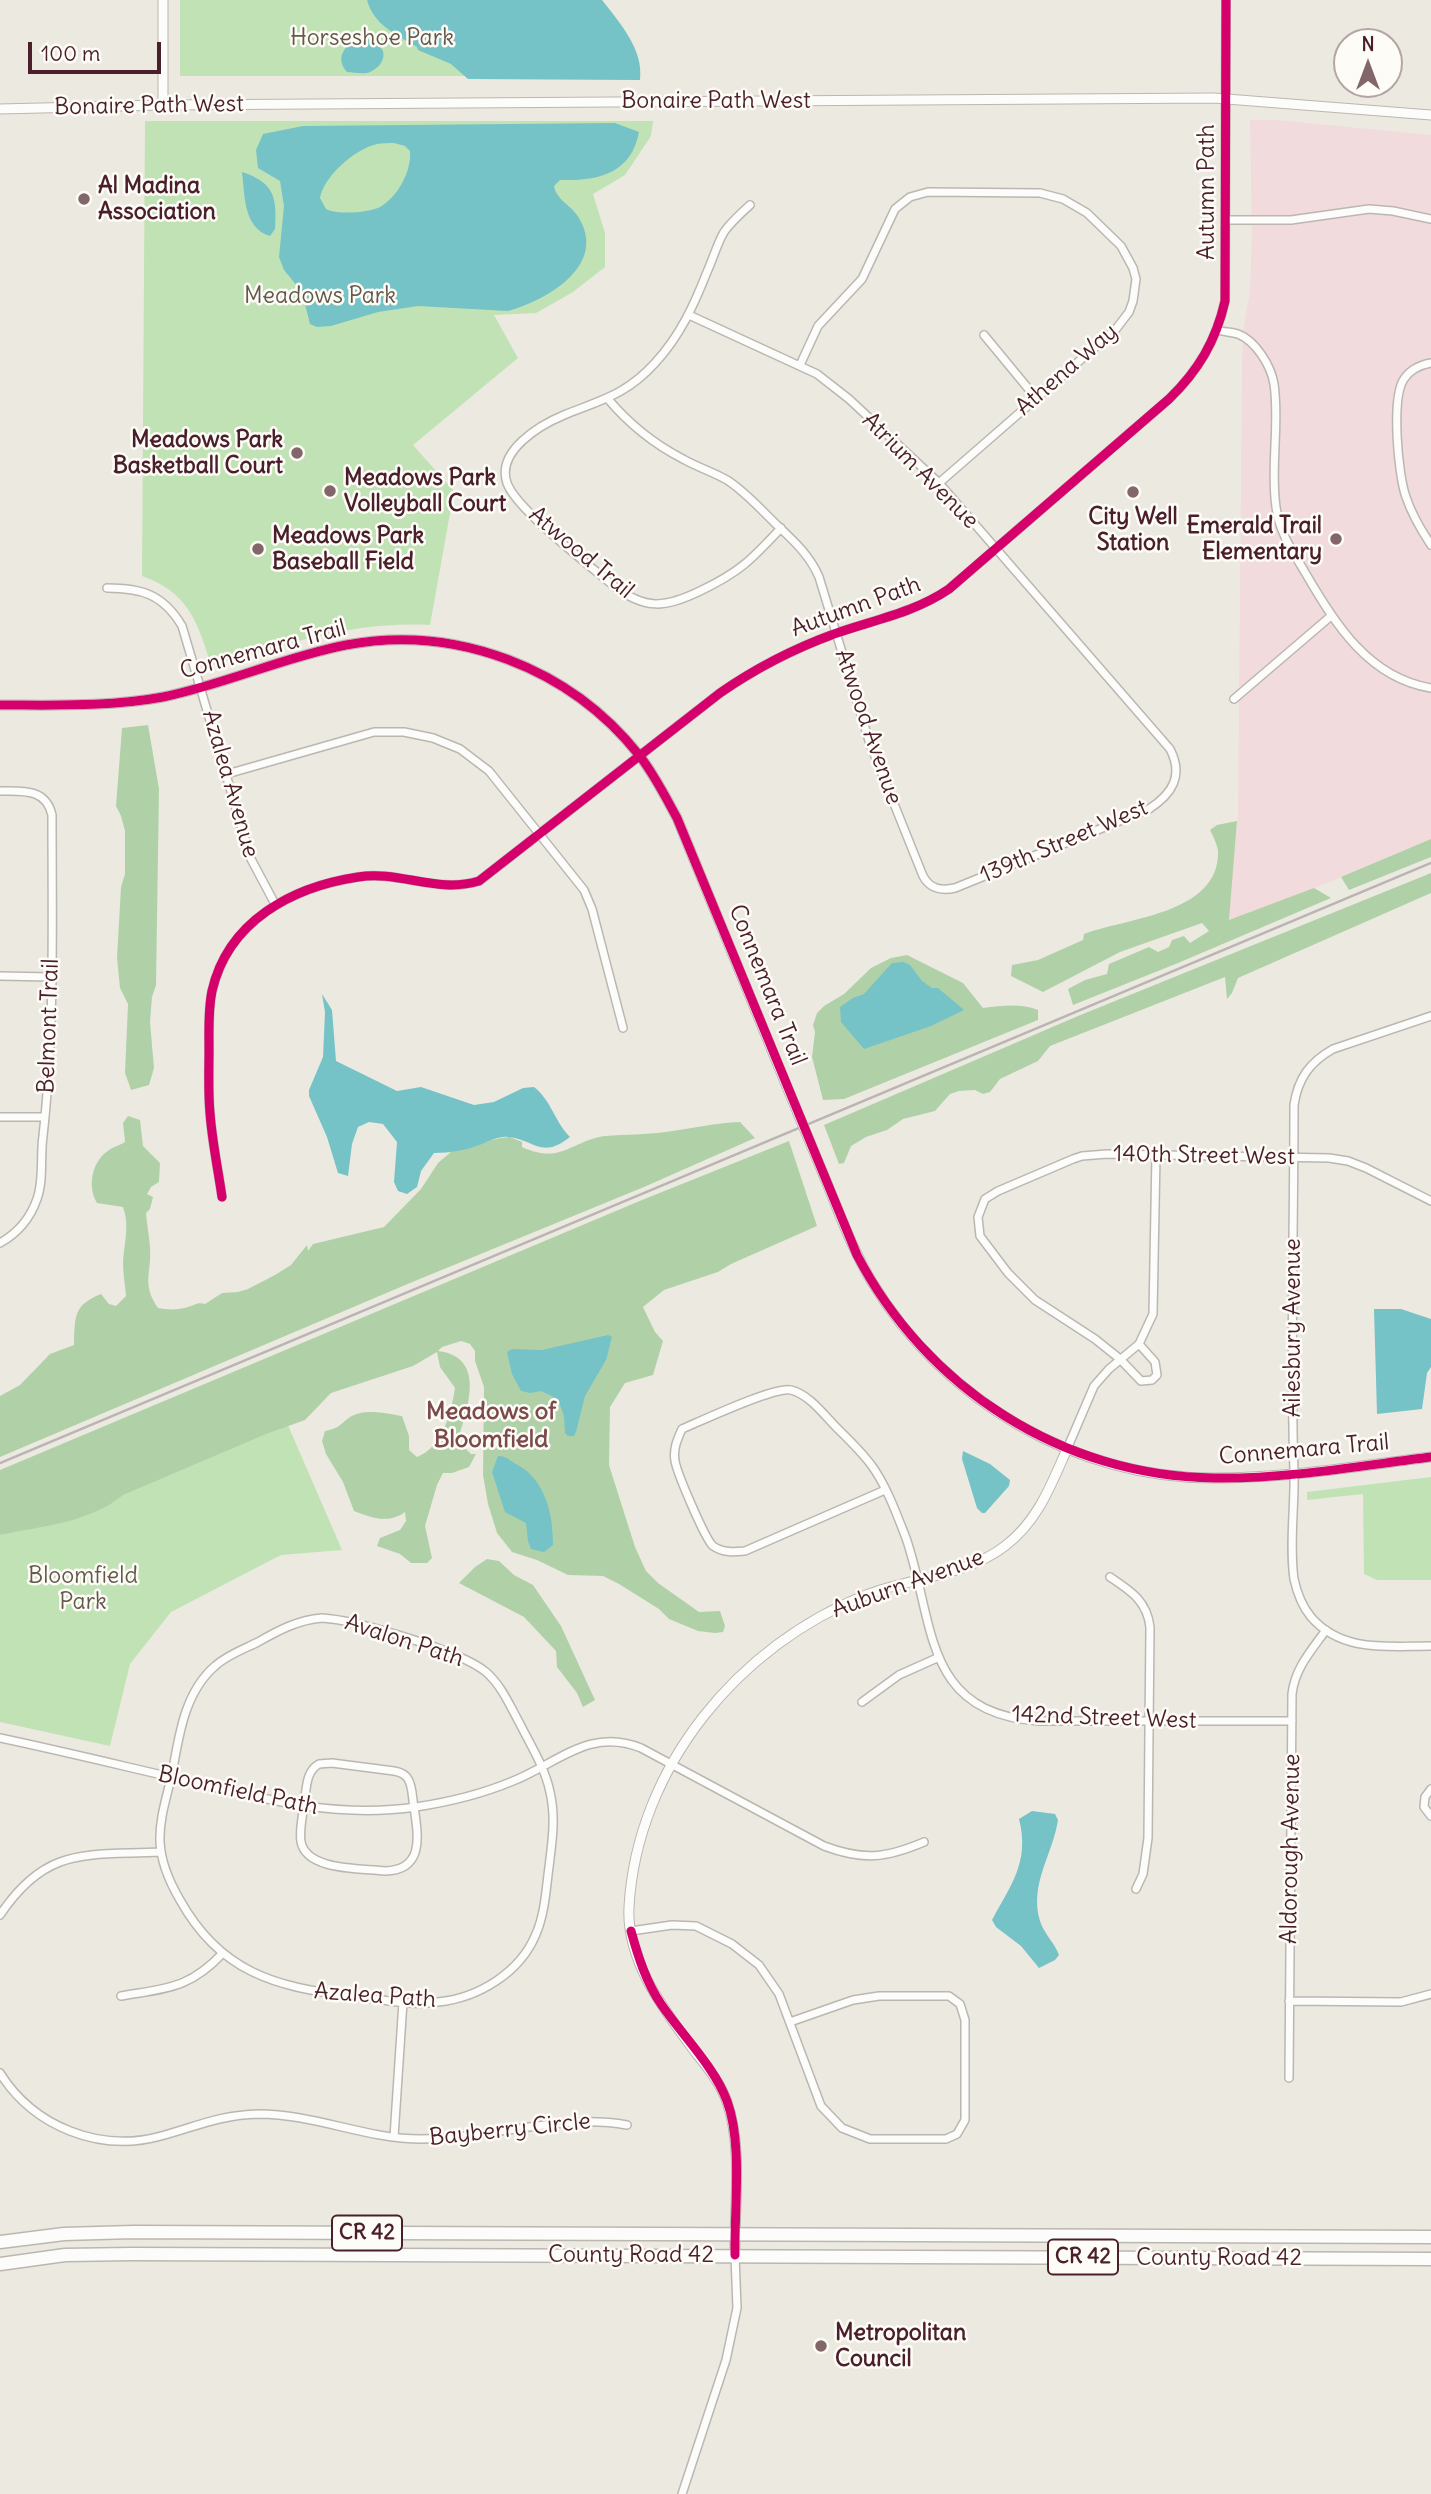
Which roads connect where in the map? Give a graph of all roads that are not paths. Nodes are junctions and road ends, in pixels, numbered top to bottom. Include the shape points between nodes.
1 (163, 0) edge
2 (1226, 0) edge
3 (1226, 99) junction
4 (163, 105) junction
5 (0, 109) edge
6 (1431, 115) edge
7 (750, 205) dead end
8 (1431, 219) edge
9 (1226, 220) junction
10 (689, 315) junction
11 (1217, 330) junction
12 (984, 335) dead end
13 (1431, 363) edge
14 (800, 365) junction
15 (1036, 398) junction
16 (608, 399) junction
17 (939, 483) junction
18 (781, 528) junction
19 (1431, 545) edge
20 (996, 549) junction
21 (107, 588) dead end
22 (1331, 616) junction
23 (836, 633) junction
24 (201, 687) junction
25 (1431, 688) edge
26 (1234, 699) dead end
27 (0, 705) edge
28 (640, 756) junction
29 (227, 774) junction
30 (1174, 782) joint
31 (0, 791) edge
32 (541, 834) junction
33 (945, 890) joint
34 (275, 904) junction
35 (0, 976) edge
36 (51, 977) junction
37 (1431, 1016) edge
38 (623, 1028) dead end
39 (0, 1117) edge
40 (45, 1117) junction
41 (1156, 1155) junction
42 (1295, 1158) junction
43 (222, 1197) dead end
44 (1431, 1201) edge
45 (0, 1243) edge
46 (1139, 1344) junction
47 (1121, 1359) junction
48 (1067, 1449) junction
49 (1431, 1458) edge
50 (1294, 1475) junction
51 (885, 1490) junction
52 (1110, 1577) dead end
53 (917, 1580) junction
54 (1326, 1630) junction
55 (1431, 1646) edge
56 (937, 1658) junction
57 (862, 1702) dead end
58 (1150, 1721) junction
59 (1292, 1721) junction
60 (0, 1738) edge
61 (671, 1764) junction
62 (542, 1768) junction
63 (171, 1777) junction
64 (1431, 1789) edge
65 (304, 1807) junction
66 (414, 1807) junction
67 (1431, 1815) edge
68 (924, 1842) dead end
69 (161, 1852) junction
70 (1136, 1889) dead end
71 (0, 1915) edge
72 (631, 1931) junction
73 (223, 1953) junction
74 (1431, 1994) edge
75 (121, 1996) dead end
76 (1289, 2001) junction
77 (403, 2002) junction
78 (790, 2022) junction
79 (0, 2073) edge
80 (1289, 2078) dead end
81 (627, 2125) dead end
82 (394, 2137) junction
83 (735, 2234) junction
84 (1355, 2237) junction
85 (1431, 2237) edge
86 (0, 2242) edge
87 (735, 2255) junction
88 (1355, 2258) junction
89 (1431, 2259) edge
90 (0, 2264) edge
91 (682, 2494) edge

1 - 4 street
2 - 3 street, Autumn Path
3 - 4 street, Bonaire Path West
3 - 6 street, Bonaire Path West
3 - 9 street, Autumn Path
4 - 5 street, Bonaire Path West
7 - 10 street via 723,233
8 - 9 street via 1369,209 1291,220
9 - 11 street, Autumn Path via 1225,301
10 - 14 street, Atrium Avenue
10 - 16 street via 653,366
11 - 20 street, Autumn Path via 1201,363 1182,386
11 - 22 street via 1240,335 1269,367 1274,384 1278,519
12 - 15 street
13 - 19 street via 1408,375 1397,402 1402,483 1415,520
14 - 15 street, Athena Way via 818,326 862,279 901,202 928,192 1040,193 1081,209 1121,246 1133,268 1136,288 1123,321
14 - 17 street, Atrium Avenue via 840,391
15 - 17 street, Athena Way
16 - 18 street, Atwood Avenue via 651,440 730,482
16 - 18 street, Atwood Trail via 545,425 514,450 506,477 511,491 537,519 627,596 643,603 672,603 728,578
17 - 20 street, Atrium Avenue
18 - 23 street, Atwood Avenue via 815,568
20 - 23 street, Autumn Path via 932,600
20 - 30 street, Atrium Avenue via 1170,749 1177,771
21 - 24 street, Azalea Avenue via 144,592 174,614 185,631
22 - 25 street via 1379,667
22 - 26 street
23 - 28 street, Autumn Path via 761,665
23 - 33 street, Atwood Avenue via 870,744 923,876 932,886
24 - 27 street, Connemara Trail via 111,704
24 - 28 street, Connemara Trail via 343,645 387,640 444,643 522,665 564,687 598,713
24 - 29 street, Azalea Avenue
28 - 32 street, Autumn Path
28 - 48 street, Connemara Trail, bridge via 677,818 824,1176 882,1298 951,1378 981,1401
29 - 32 street via 357,736 418,735 447,743 480,762
29 - 34 street, Azalea Avenue via 253,865
30 - 33 street, 139th Street West via 1164,799 1149,809
31 - 36 street, Belmont Trail via 31,792 49,804
32 - 34 street, Autumn Path via 487,876 468,884 442,886 360,876
32 - 38 street via 588,898
34 - 43 street, Autumn Path via 234,941 213,990 209,1113
35 - 36 street
36 - 40 street, Belmont Trail
37 - 42 street, Ailesbury Avenue via 1333,1049 1309,1066 1296,1089
39 - 40 street
40 - 45 street, Belmont Trail via 36,1202 21,1227
41 - 42 street, 140th Street West
41 - 46 street, Auburn Avenue via 1154,1304
41 - 47 street, 140th Street West via 1082,1156 998,1191 985,1199 978,1217 980,1236 1014,1279 1050,1311
42 - 44 street, 140th Street West via 1348,1161
42 - 50 street, Ailesbury Avenue
46 - 47 street, Auburn Avenue
46 - 47 street via 1155,1362 1157,1375 1152,1380 1141,1381
47 - 48 street, Auburn Avenue via 1094,1386
48 - 50 street, Connemara Trail via 1175,1475
48 - 53 street, Auburn Avenue via 1046,1499 1017,1536 980,1561
49 - 50 street, Connemara Trail
50 - 54 street, Ailesbury Avenue via 1295,1580 1303,1605
51 - 51 street, 142nd Street West via 858,1448 818,1408 790,1390 773,1392 682,1429 675,1444 675,1461 704,1536 729,1552 745,1551
51 - 53 street, 142nd Street West
52 - 58 street via 1142,1601 1149,1618
53 - 56 street, 142nd Street West
53 - 61 street, Auburn Avenue via 843,1605 771,1648 715,1701
54 - 55 street, Ailesbury Avenue via 1366,1646
54 - 59 street, Aldorough Avenue via 1298,1672
56 - 57 street via 899,1675
56 - 58 street, 142nd Street West via 960,1690 999,1714 1039,1721
58 - 59 street, 142nd Street West
58 - 70 street via 1147,1856
59 - 76 street, Aldorough Avenue
60 - 63 street, Bloomfield Path
61 - 62 street, Bloomfield Path via 629,1743 600,1741
61 - 68 street, Bloomfield Path via 840,1852 879,1856
61 - 72 street, Auburn Avenue via 637,1856 629,1908
62 - 63 street, Avalon Path via 503,1692 476,1664 360,1625 322,1618 285,1627 225,1659 203,1678 188,1704
62 - 66 street, Bloomfield Path via 478,1793
62 - 77 street, Azalea Path via 551,1797 553,1830 543,1909 530,1946 511,1970 473,1994 435,2003
63 - 65 street, Bloomfield Path
63 - 69 street, Azalea Path
64 - 67 street via 1424,1803
65 - 66 street, Bloomfield Path via 351,1811
65 - 66 street via 311,1769 326,1763 401,1772 410,1783
65 - 66 street via 301,1841 312,1859 392,1871 407,1865 416,1852
69 - 71 street via 92,1853 64,1860 23,1887
69 - 73 street, Azalea Path via 187,1912
72 - 78 street via 687,1925 732,1944 768,1976
72 - 83 street, Auburn Avenue via 659,2001 712,2073 726,2100 735,2137
73 - 75 street via 190,1980
73 - 77 street, Azalea Path via 252,1972 289,1987
74 - 76 street via 1391,2002
76 - 80 street, Aldorough Avenue
77 - 82 street
78 - 78 street via 821,2105 842,2128 881,2140 946,2140 961,2130 965,2120 965,2020 954,2000 941,1995 870,1997
79 - 82 street, Bayberry Circle via 40,2115 64,2130 99,2139 148,2139 211,2120 263,2114
81 - 82 street, Bayberry Circle via 589,2121 440,2138
83 - 84 highway, County Road 42 / CR 42
83 - 86 highway, County Road 42 / CR 42 via 133,2232
83 - 87 street, Auburn Avenue
84 - 85 highway, County Road 42 / CR 42
84 - 88 highway
87 - 88 highway, County Road 42 / CR 42
87 - 90 highway, County Road 42 / CR 42 via 132,2254 65,2255
87 - 91 street via 737,2308 726,2360
88 - 89 highway, County Road 42 / CR 42

